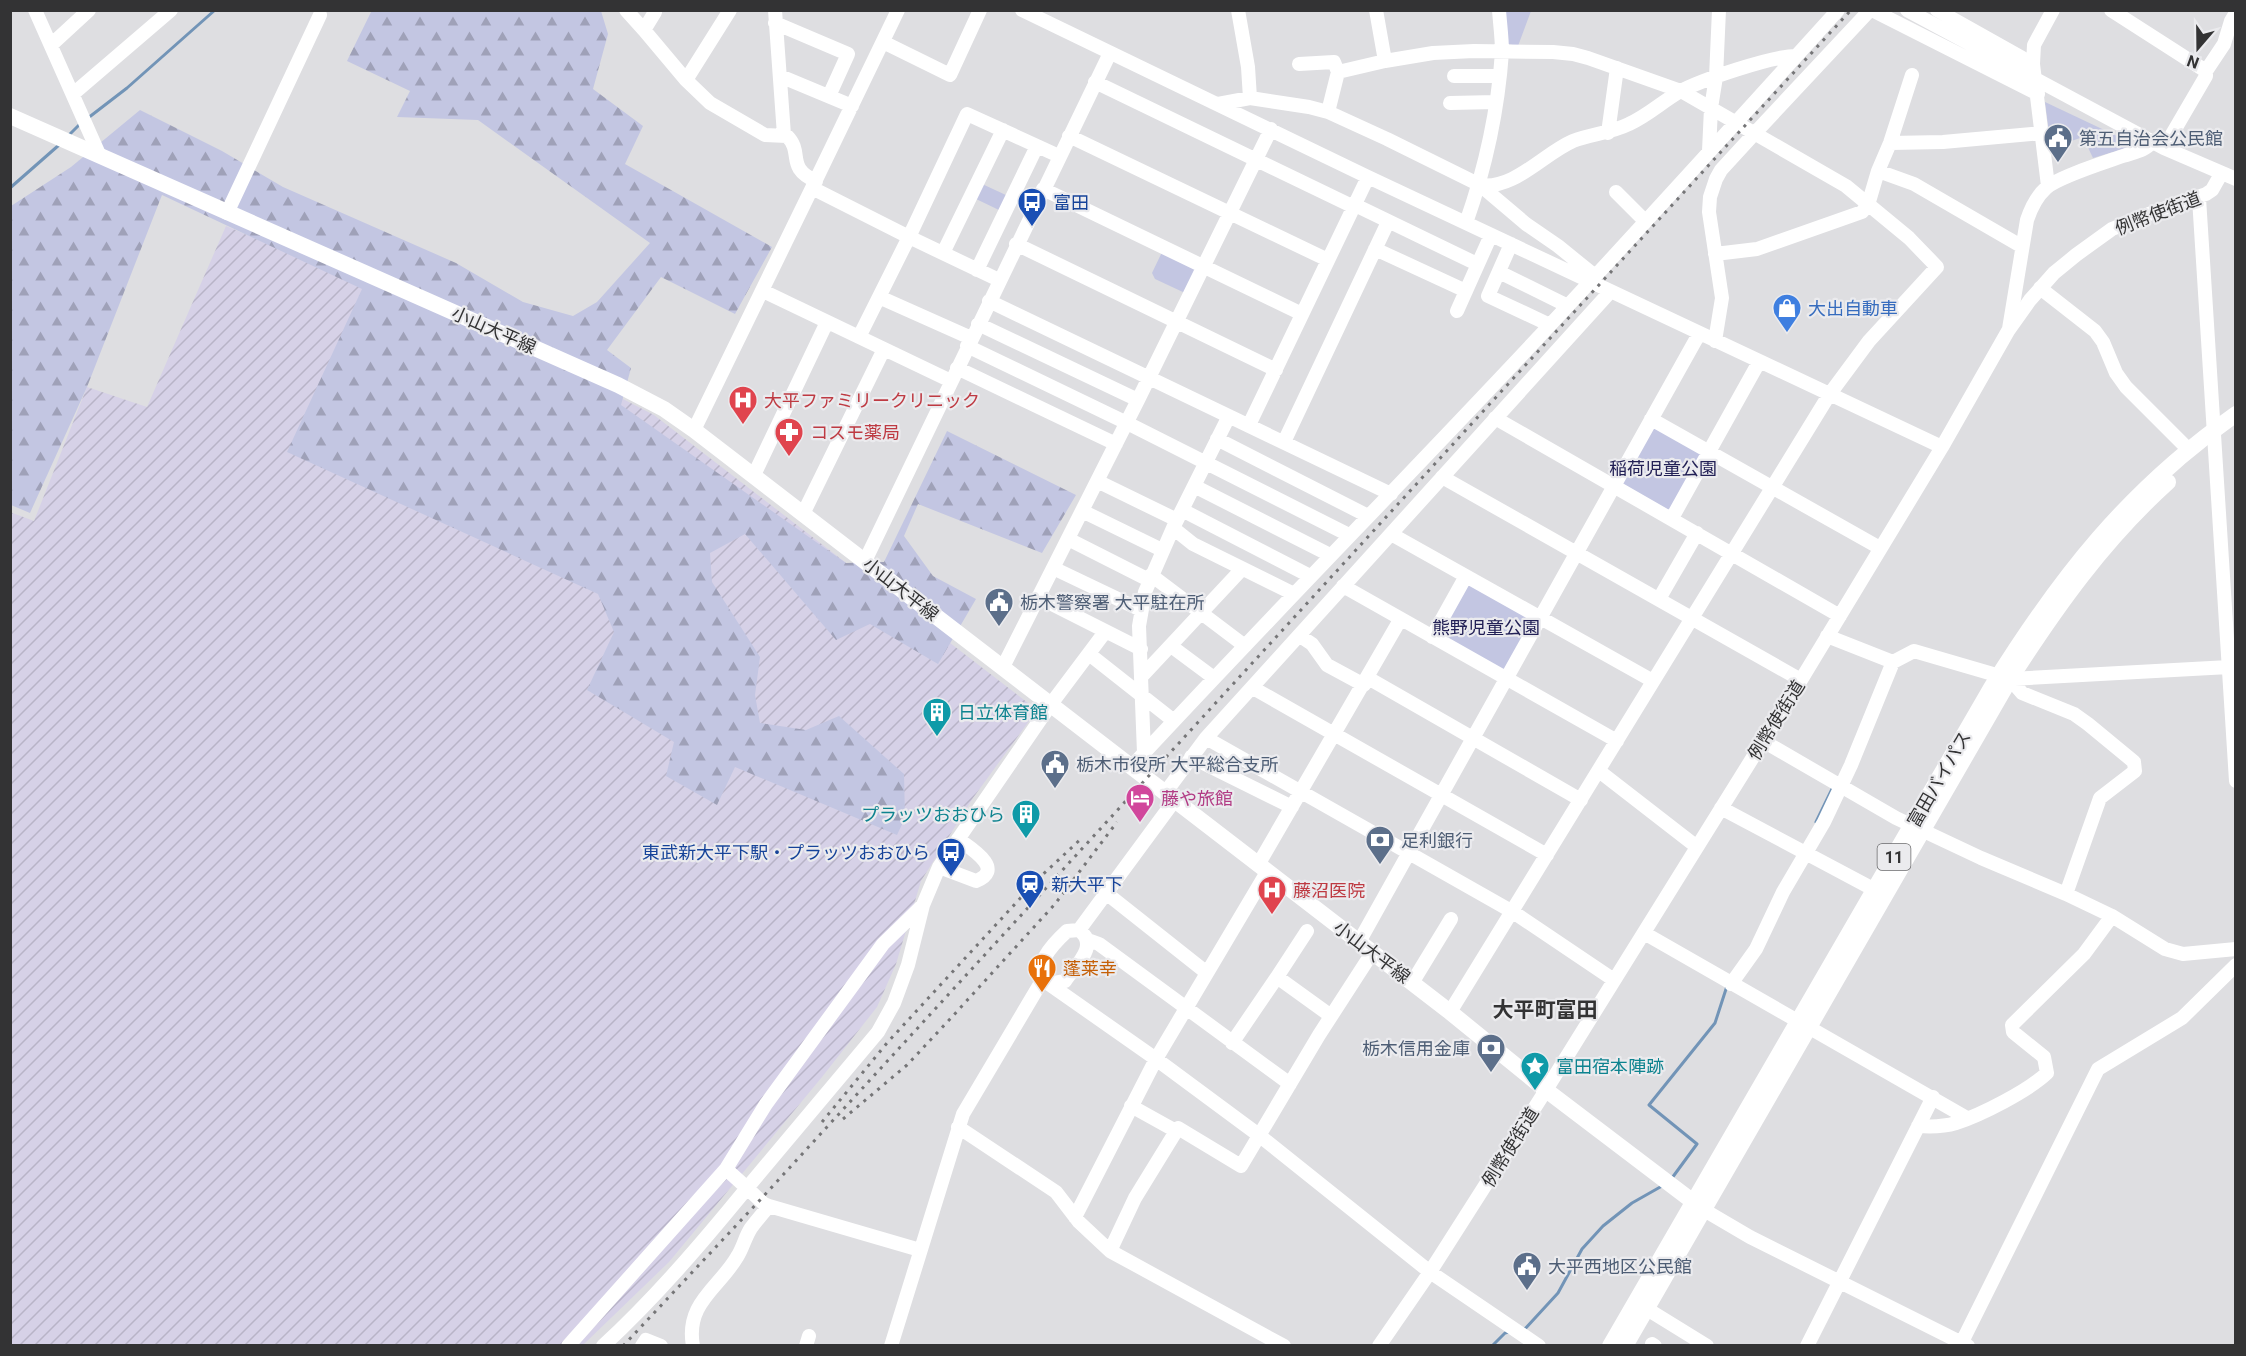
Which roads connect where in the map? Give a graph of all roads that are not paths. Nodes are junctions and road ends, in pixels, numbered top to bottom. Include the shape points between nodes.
1 (35, 10) edge
2 (89, 10) edge
3 (626, 10) edge
4 (730, 10) edge
5 (898, 10) edge
6 (980, 10) edge
7 (1022, 10) edge
8 (1238, 10) edge
9 (1376, 10) edge
10 (1498, 10) edge
11 (1719, 10) edge
12 (1838, 10) edge
13 (1871, 10) edge
14 (1907, 10) edge
15 (1937, 10) edge
16 (2111, 10) edge
17 (655, 11) edge
18 (2049, 12) edge
19 (164, 13) edge
20 (2235, 13) edge
21 (320, 15) dead end
22 (775, 16) edge
23 (644, 30) junction
24 (883, 42) junction
25 (51, 45) junction
26 (1502, 50) junction
27 (1110, 52) junction
28 (1796, 56) junction
29 (1385, 61) junction
30 (1299, 64) dead end
31 (1617, 68) junction
32 (2034, 71) junction
33 (2206, 71) junction
34 (1338, 72) junction
35 (1912, 75) dead end
36 (780, 76) junction
37 (1454, 76) dead end
38 (1499, 76) junction
39 (1716, 77) junction
40 (686, 80) junction
41 (1095, 82) junction
42 (1681, 91) junction
43 (73, 94) junction
44 (2038, 94) junction
45 (829, 96) junction
46 (1250, 98) junction
47 (1496, 102) junction
48 (1218, 104) junction
49 (1450, 104) dead end
50 (852, 106) junction
51 (1711, 108) junction
52 (1328, 112) junction
53 (10, 116) edge
54 (1735, 123) junction
55 (1271, 129) junction
56 (1003, 130) junction
57 (1608, 133) junction
58 (2042, 133) junction
59 (1754, 134) junction
60 (784, 135) junction
61 (1069, 136) junction
62 (1890, 143) junction
63 (2158, 145) junction
64 (1037, 146) junction
65 (1709, 151) junction
66 (99, 154) junction
67 (1059, 156) junction
68 (1256, 160) junction
69 (1878, 171) junction
70 (2221, 174) junction
71 (1368, 177) junction
72 (2235, 179) edge
73 (814, 185) junction
74 (1480, 185) junction
75 (2048, 186) junction
76 (1043, 189) junction
77 (1616, 192) dead end
78 (2199, 198) junction
79 (1868, 205) junction
80 (1354, 206) junction
81 (227, 213) junction
82 (1230, 214) junction
83 (1646, 221) junction
84 (1388, 222) junction
85 (1466, 223) junction
86 (1491, 235) junction
87 (909, 237) junction
88 (1016, 244) junction
89 (1511, 244) junction
90 (2021, 246) junction
91 (1375, 249) junction
92 (943, 253) junction
93 (1715, 254) junction
94 (1328, 260) junction
95 (1477, 264) junction
96 (1204, 267) junction
97 (977, 270) junction
98 (1499, 272) junction
99 (1592, 279) junction
100 (999, 280) junction
101 (2040, 288) junction
102 (763, 291) junction
103 (1466, 291) junction
104 (1610, 292) junction
105 (879, 297) junction
106 (989, 302) junction
107 (1568, 306) junction
108 (1457, 311) dead end
109 (1302, 314) junction
110 (828, 322) junction
111 (1176, 322) junction
112 (978, 324) junction
113 (1550, 325) junction
114 (2008, 331) junction
115 (1699, 334) junction
116 (859, 337) junction
117 (1715, 341) junction
118 (969, 342) junction
119 (884, 349) junction
120 (1759, 362) junction
121 (1276, 369) junction
122 (954, 374) junction
123 (1149, 377) junction
124 (1829, 395) junction
125 (1138, 400) junction
126 (2235, 414) edge
127 (1229, 416) junction
128 (1495, 418) junction
129 (1651, 418) junction
130 (1127, 423) junction
131 (1249, 425) junction
132 (2235, 426) edge
133 (694, 429) junction
134 (2214, 435) junction
135 (1217, 439) junction
136 (1284, 442) junction
137 (1116, 444) junction
138 (1942, 447) junction
139 (2188, 449) junction
140 (1709, 452) junction
141 (1206, 463) junction
142 (754, 475) junction
143 (1442, 477) junction
144 (1097, 481) junction
145 (1194, 486) junction
146 (1614, 486) junction
147 (1772, 488) junction
148 (1391, 494) junction
149 (1082, 511) junction
150 (803, 514) junction
151 (1368, 516) junction
152 (1672, 518) junction
153 (1177, 519) junction
154 (1697, 533) junction
155 (1390, 534) junction
156 (1349, 535) junction
157 (1068, 539) junction
158 (1880, 548) junction
159 (1162, 550) junction
160 (1576, 552) junction
161 (1732, 553) junction
162 (1330, 555) junction
163 (865, 561) junction
164 (1053, 568) junction
165 (1242, 569) junction
166 (1310, 576) junction
167 (1466, 576) junction
168 (1150, 577) junction
169 (1343, 586) junction
170 (1294, 594) junction
171 (1038, 597) junction
172 (1659, 599) junction
173 (1141, 610) junction
174 (1203, 613) junction
175 (1840, 616) junction
176 (1540, 617) junction
177 (1692, 618) junction
178 (1400, 620) junction
179 (1105, 632) junction
180 (1300, 636) junction
181 (1827, 636) junction
182 (1432, 637) junction
183 (1171, 646) junction
184 (1245, 646) junction
185 (1141, 650) junction
186 (1089, 654) junction
187 (1893, 662) junction
188 (1003, 667) junction
189 (2229, 667) junction
190 (1142, 676) junction
191 (1214, 678) junction
192 (2004, 678) junction
193 (1507, 679) junction
194 (1801, 680) junction
195 (1653, 681) junction
196 (1366, 682) junction
197 (1253, 688) junction
198 (1142, 696) junction
199 (1051, 704) junction
200 (1174, 721) junction
201 (1335, 735) junction
202 (1206, 738) junction
203 (1474, 738) junction
204 (1617, 741) junction
205 (1763, 741) junction
206 (1144, 753) junction
207 (1191, 757) junction
208 (1131, 767) junction
209 (1599, 771) junction
210 (2235, 781) edge
211 (1841, 786) junction
212 (1300, 791) junction
213 (1442, 795) junction
214 (1169, 797) junction
215 (1581, 800) junction
216 (1292, 807) junction
217 (1721, 808) junction
218 (1918, 828) junction
219 (958, 839) junction
220 (1697, 847) junction
221 (1409, 853) junction
222 (1805, 853) junction
223 (1547, 855) junction
224 (939, 867) junction
225 (1263, 869) junction
226 (1875, 890) junction
227 (1106, 893) junction
228 (2066, 894) junction
229 (923, 905) junction
230 (1513, 912) junction
231 (2112, 916) junction
232 (1451, 919) dead end
233 (1307, 931) dead end
234 (1644, 933) junction
235 (1084, 935) junction
236 (1365, 948) junction
237 (2235, 949) edge
238 (2235, 965) edge
239 (1207, 973) junction
240 (1277, 977) junction
241 (1614, 980) junction
242 (1065, 981) junction
243 (1046, 982) junction
244 (1412, 983) junction
245 (1731, 984) junction
246 (1066, 995) junction
247 (1185, 1009) junction
248 (1450, 1012) junction
249 (1331, 1017) junction
250 (1804, 1024) junction
251 (1232, 1043) junction
252 (1156, 1059) junction
253 (1290, 1084) junction
254 (1546, 1090) junction
255 (1933, 1097) junction
256 (1131, 1106) junction
257 (1967, 1118) junction
258 (1918, 1126) junction
259 (958, 1127) junction
260 (1176, 1131) junction
261 (1260, 1136) junction
262 (726, 1169) junction
263 (747, 1188) junction
264 (770, 1206) junction
265 (1698, 1206) junction
266 (1075, 1217) junction
267 (920, 1250) junction
268 (1110, 1251) junction
269 (1430, 1272) junction
270 (1839, 1282) junction
271 (1647, 1309) junction
272 (1963, 1344) edge
273 (568, 1346) edge
274 (603, 1346) edge
275 (642, 1346) edge
276 (661, 1346) edge
277 (693, 1346) edge
278 (891, 1346) edge
279 (1284, 1346) edge
280 (1379, 1346) edge
281 (1539, 1346) edge
282 (1610, 1346) edge
283 (1625, 1346) edge
284 (1707, 1346) edge
285 (1807, 1346) edge

1 - 25 street
2 - 25 street
3 - 23 street
4 - 40 street
5 - 24 street
6 - 24 street via 950,75
7 - 27 street
8 - 46 street
9 - 29 street
10 - 26 street
11 - 39 street
12 - 28 street
13 - 44 street
13 - 59 street
14 - 32 street
15 - 32 street
16 - 33 street
17 - 23 street
18 - 32 street via 2034,45
19 - 43 street
20 - 33 street via 2224,44
21 - 81 street
22 - 36 street
22 - 45 street via 848,54
23 - 40 street
24 - 50 street
25 - 43 street
26 - 29 street via 1433,53
26 - 31 street via 1573,54
26 - 38 street
27 - 41 street
27 - 48 street
28 - 39 street via 1784,56
28 - 54 street
29 - 34 street
30 - 34 street via 1334,62
31 - 42 street
31 - 57 street
32 - 44 street
32 - 63 street
33 - 63 street
34 - 52 street
35 - 62 street
36 - 45 street
36 - 60 street
37 - 38 street
38 - 47 street
39 - 42 street
39 - 51 street
40 - 60 street via 710,103 765,135
41 - 61 street
41 - 68 street
42 - 51 street
42 - 57 street via 1632,123
43 - 66 street
44 - 58 street
45 - 50 street
46 - 48 street
46 - 52 street
47 - 49 street
47 - 74 street
48 - 55 street
50 - 73 street
51 - 54 street
51 - 65 street
52 - 74 street
53 - 66 main road, 小山大平線
54 - 59 street
54 - 65 street
55 - 68 street
55 - 71 street
56 - 64 street
56 - 87 street via 968,114
56 - 92 street
57 - 74 street via 1573,141 1518,176
58 - 62 street via 1922,144
58 - 75 street
59 - 79 street via 1846,186
59 - 93 street via 1722,170 1713,187 1709,212
60 - 73 street via 792,142 796,165
61 - 67 street
61 - 82 street
62 - 69 street
63 - 70 street
63 - 75 street
64 - 67 street
64 - 97 street
65 - 83 street
66 - 81 main road, 小山大平線
67 - 76 street
68 - 80 street
68 - 82 street
69 - 79 street
69 - 90 street via 1914,184
70 - 72 street
70 - 78 street, 例幣使街道 via 2212,190
71 - 80 street
71 - 85 street
73 - 87 street
73 - 102 street
74 - 85 street
74 - 99 street via 1558,246
75 - 90 street via 2031,207
76 - 88 street
76 - 96 street
77 - 83 street
78 - 101 street, 例幣使街道 via 2112,230 2076,255
78 - 134 street
79 - 93 street via 1862,212 1757,249
79 - 124 street via 1937,267 1869,341
80 - 84 street
80 - 94 street
81 - 133 main road, 小山大平線 via 618,385
82 - 94 street
82 - 96 street
83 - 99 street
84 - 91 street
84 - 95 street
85 - 86 street
86 - 89 street
86 - 95 street
87 - 92 street
87 - 105 street
88 - 100 street
88 - 111 street
89 - 98 street
89 - 99 street
90 - 114 street
91 - 103 street
91 - 136 street
92 - 97 street
93 - 117 street via 1722,298
94 - 109 street
95 - 103 street
96 - 109 street
96 - 111 street
97 - 100 street
98 - 107 street
98 - 113 street via 1488,296
99 - 104 street
99 - 107 street
100 - 106 street
101 - 114 street, 例幣使街道
101 - 139 street via 2095,331 2126,387
102 - 110 street
102 - 133 street
103 - 108 street
104 - 115 street
104 - 128 street
105 - 116 street
105 - 118 street
106 - 112 street
106 - 123 street
107 - 113 street
109 - 121 street
110 - 116 street
110 - 142 street
111 - 121 street
111 - 123 street
112 - 118 street
112 - 125 street
113 - 148 street
114 - 138 street, 例幣使街道
115 - 117 street
115 - 129 street
116 - 119 street
117 - 120 street
118 - 122 street
118 - 130 street
119 - 122 street
119 - 150 street
120 - 124 street
120 - 140 street
121 - 131 street
122 - 137 street
122 - 163 street
123 - 125 street
123 - 127 street
124 - 138 street
124 - 147 street
125 - 130 street
126 - 134 main road, 富田バイパス / 11
127 - 131 street
127 - 135 street
128 - 143 street
128 - 146 street
129 - 140 street
129 - 146 street
130 - 137 street
130 - 141 street
131 - 136 street
132 - 134 main road, 富田バイパス / 11
133 - 142 main road, 小山大平線
134 - 139 main road, 富田バイパス / 11
134 - 189 street
134 - 192 main road, 富田バイパス / 11 via 2117,533
135 - 141 street
135 - 151 street
136 - 148 street
137 - 144 street
138 - 158 street, 例幣使街道
139 - 192 main road, 富田バイパス / 11 via 2144,489 2082,556 2040,612
140 - 147 street
140 - 152 street
141 - 145 street
141 - 156 street
142 - 150 main road, 小山大平線
143 - 155 street
143 - 160 street
144 - 149 street
144 - 153 street
145 - 153 street
145 - 162 street
146 - 152 street
146 - 160 street
147 - 158 street
147 - 161 street
148 - 151 street
149 - 157 street
149 - 159 street
150 - 163 main road, 小山大平線
151 - 156 street
152 - 154 street
153 - 159 street
153 - 165 street via 1193,544
153 - 166 street
154 - 161 street
154 - 172 street
155 - 167 street
155 - 169 street
156 - 162 street
157 - 164 street
157 - 168 street
158 - 175 street, 例幣使街道
159 - 168 street
160 - 172 street
160 - 176 street
161 - 175 street
161 - 177 street
162 - 166 street
163 - 188 main road, 小山大平線
164 - 171 street
164 - 173 street
165 - 170 street
165 - 174 street
166 - 170 street
167 - 176 street
167 - 182 street
168 - 173 street
168 - 174 street
169 - 178 street
169 - 180 street
170 - 184 street
171 - 179 street
171 - 188 street
172 - 177 street
173 - 185 street
174 - 183 street
174 - 184 street
175 - 181 street, 例幣使街道
176 - 193 street
176 - 195 street
177 - 194 street
177 - 195 street
178 - 182 street
178 - 196 street
179 - 185 street
179 - 186 street
180 - 196 street via 1312,644 1327,665
180 - 197 street
181 - 187 street
181 - 194 street, 例幣使街道
182 - 193 street
183 - 190 street
183 - 191 street
184 - 191 street
185 - 190 street
186 - 198 street
186 - 199 street
187 - 192 street via 1914,651
187 - 211 street
188 - 199 main road, 小山大平線
189 - 192 street
189 - 210 street
190 - 198 street
191 - 200 street
192 - 218 main road, 富田バイパス / 11
192 - 228 street via 2022,693 2074,714 2134,762 2135,771 2100,798
193 - 203 street
193 - 204 street
194 - 205 street, 例幣使街道
195 - 204 street
196 - 201 street
196 - 203 street
197 - 201 street
197 - 202 street
198 - 200 street
198 - 206 street
199 - 208 main road, 小山大平線
199 - 219 street
200 - 206 street
201 - 212 street
201 - 213 street
202 - 207 street
202 - 212 street
203 - 213 street
203 - 215 street
204 - 209 street
205 - 211 street
205 - 217 street, 例幣使街道
206 - 208 street
207 - 214 street
207 - 216 street
208 - 214 main road, 小山大平線
209 - 215 street
209 - 220 street
211 - 218 street
211 - 222 street
212 - 216 street
212 - 221 street
213 - 221 street
213 - 223 street
214 - 225 main road, 小山大平線
214 - 227 street
215 - 223 street
216 - 225 street
217 - 220 street, 例幣使街道
217 - 222 street
218 - 226 main road, 富田バイパス / 11
218 - 228 street
218 - 250 main road, 富田バイパス / 11
219 - 224 street
219 - 224 street via 982,856 987,871 976,881
220 - 234 street, 例幣使街道
221 - 230 street
221 - 236 street
222 - 226 street
222 - 245 street via 1755,949
223 - 230 street
224 - 229 street
225 - 236 main road, 小山大平線
225 - 239 street
226 - 250 main road, 富田バイパス / 11
227 - 235 street
227 - 239 street
228 - 231 street
229 - 262 street via 883,944 766,1104
229 - 263 street via 908,965 878,1032
230 - 241 street
230 - 248 street
231 - 237 street via 2165,949 2183,954
231 - 257 street via 2084,954 2012,1025 2013,1032 2044,1057 2047,1073 2038,1082
232 - 244 street
233 - 240 street
234 - 241 street, 例幣使街道
234 - 245 street
235 - 242 street via 1087,950
235 - 243 street via 1067,931 1041,963 1040,973
235 - 247 street
236 - 244 main road, 小山大平線
236 - 249 street
238 - 272 street via 2182,1018 2098,1069
239 - 247 street
240 - 249 street
240 - 251 street
241 - 254 street, 例幣使街道
242 - 243 street
242 - 246 street
243 - 246 street
243 - 259 street
244 - 248 main road, 小山大平線
245 - 250 street
246 - 252 street
247 - 251 street
247 - 252 street
248 - 254 main road, 小山大平線
249 - 253 street
250 - 255 street
250 - 265 main road, 富田バイパス / 11
251 - 253 street
252 - 256 street
252 - 261 street
253 - 261 street
254 - 265 main road, 小山大平線
254 - 269 street, 例幣使街道
255 - 257 street
255 - 258 street
256 - 260 street
256 - 266 street
257 - 258 street via 1934,1128
258 - 270 street
259 - 266 street via 1056,1192
259 - 267 street
260 - 261 street via 1178,1128 1241,1166
260 - 268 street via 1135,1198
261 - 269 street
262 - 263 street
262 - 273 street
263 - 264 street
263 - 274 street via 698,1248
264 - 267 street
264 - 277 street via 695,1313
265 - 270 street
265 - 271 main road, 富田バイパス / 11
265 - 282 main road, 富田バイパス / 11
266 - 268 street
267 - 278 street
268 - 279 street
269 - 280 street, 例幣使街道
269 - 281 street
270 - 272 street
270 - 285 street
271 - 283 main road, 富田バイパス / 11
271 - 284 street
275 - 276 street via 646,1340

